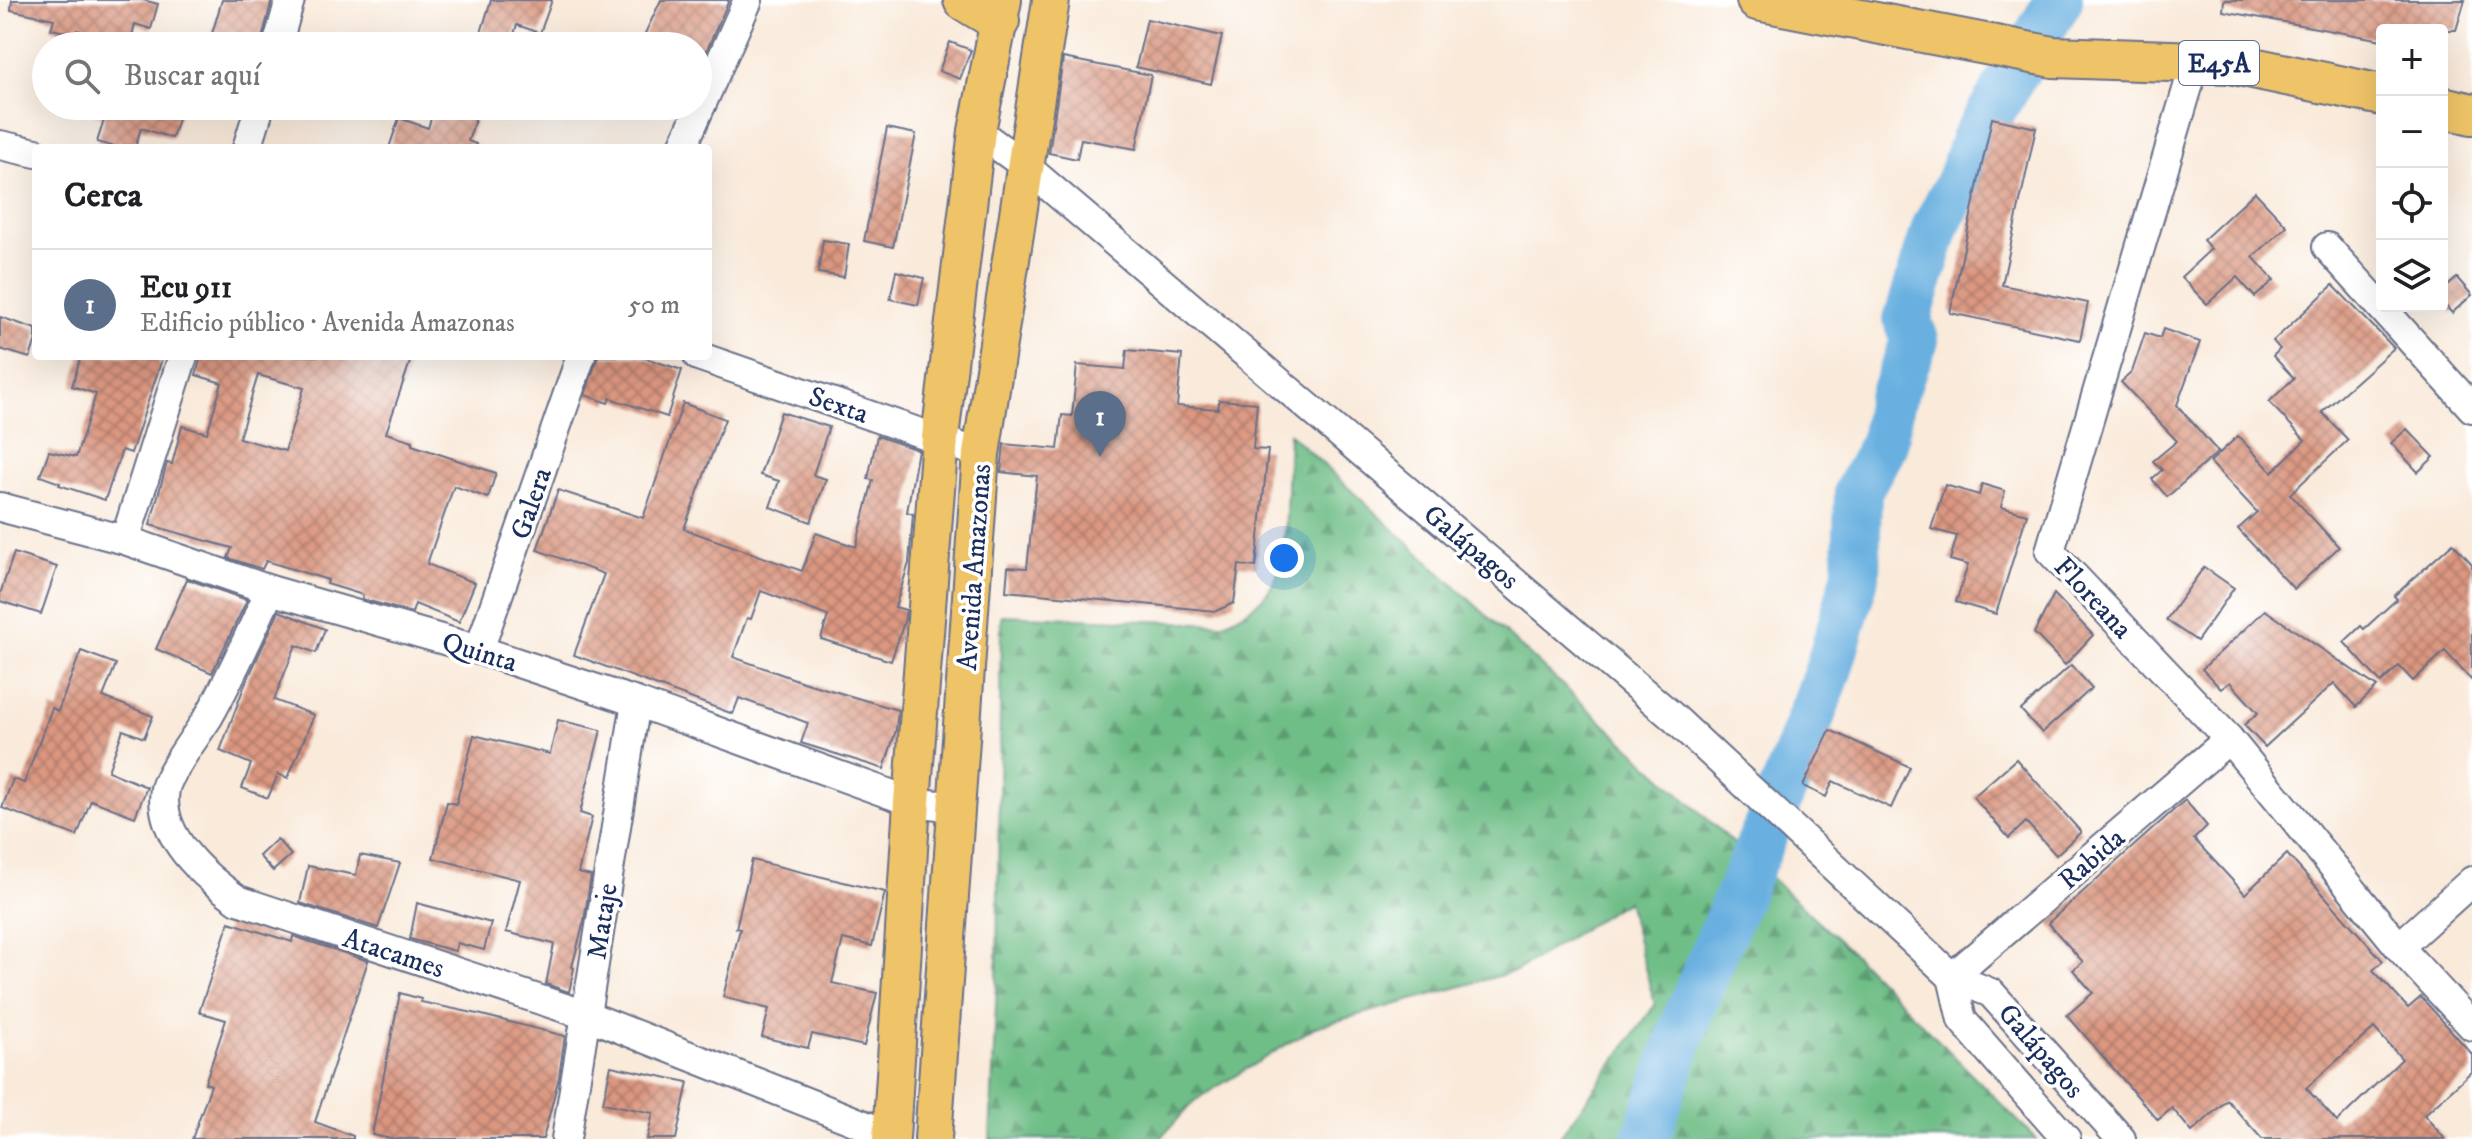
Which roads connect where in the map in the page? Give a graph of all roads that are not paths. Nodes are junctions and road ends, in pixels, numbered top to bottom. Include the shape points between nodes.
1 (290, 0) edge
2 (748, 0) edge
3 (964, 0) edge
4 (1051, 0) edge
5 (1757, 0) edge
6 (1837, 8) edge
7 (1001, 11) edge
8 (281, 32) edge
9 (2195, 63) junction
10 (712, 81) edge
11 (2376, 94) edge
12 (2448, 108) edge
13 (2472, 114) edge
14 (256, 120) edge
15 (694, 120) edge
16 (977, 131) junction
17 (248, 144) edge
18 (684, 144) edge
19 (0, 145) edge
20 (32, 152) edge
21 (1024, 165) junction
22 (2327, 247) dead end
23 (182, 360) edge
24 (580, 360) edge
25 (710, 360) edge
26 (2472, 408) edge
27 (940, 438) junction
28 (981, 454) junction
29 (0, 507) edge
30 (125, 540) junction
31 (270, 590) junction
32 (479, 650) junction
33 (636, 702) junction
34 (2229, 739) junction
35 (912, 802) junction
36 (956, 807) junction
37 (2472, 881) edge
38 (2399, 947) junction
39 (1952, 977) junction
40 (586, 1015) junction
41 (2472, 1026) edge
42 (891, 1138) edge
43 (566, 1139) edge
44 (933, 1139) edge
45 (2066, 1139) edge
46 (2121, 1139) edge

1 - 8 street
2 - 10 street
3 - 7 highway
4 - 21 main road, Avenida Amazonas
5 - 6 highway, E45A
6 - 9 highway, E45A via 2053,57
7 - 16 main road, Avenida Amazonas
9 - 11 highway, E45A via 2229,63
9 - 34 street, Floreana via 2050,551
12 - 13 highway
14 - 17 street
15 - 18 street
16 - 21 street, Galápagos
16 - 27 main road, Avenida Amazonas
19 - 20 street
21 - 28 main road, Avenida Amazonas
21 - 39 street, Galápagos via 1683,726
22 - 26 street
23 - 30 street
24 - 32 street, Galera
25 - 27 street, Sexta
27 - 28 street, Sexta
27 - 35 main road, Avenida Amazonas
28 - 36 main road, Avenida Amazonas
29 - 30 street, Quinta
30 - 31 street, Quinta
31 - 32 street, Quinta
31 - 40 street, Atacames via 209,715 165,787 167,821 186,853 209,880 238,900
32 - 33 street, Quinta
33 - 35 street, Quinta
33 - 40 street, Mataje
34 - 38 street, Floreana
34 - 39 street, Rabida
35 - 36 street, Quinta
35 - 42 main road, Avenida Amazonas
36 - 44 main road, Avenida Amazonas
37 - 38 street
38 - 41 street, Floreana
39 - 45 street, Galápagos via 1962,1020
39 - 46 street, Galápagos via 1991,993
40 - 42 street, Atacames
40 - 43 street, Mataje

